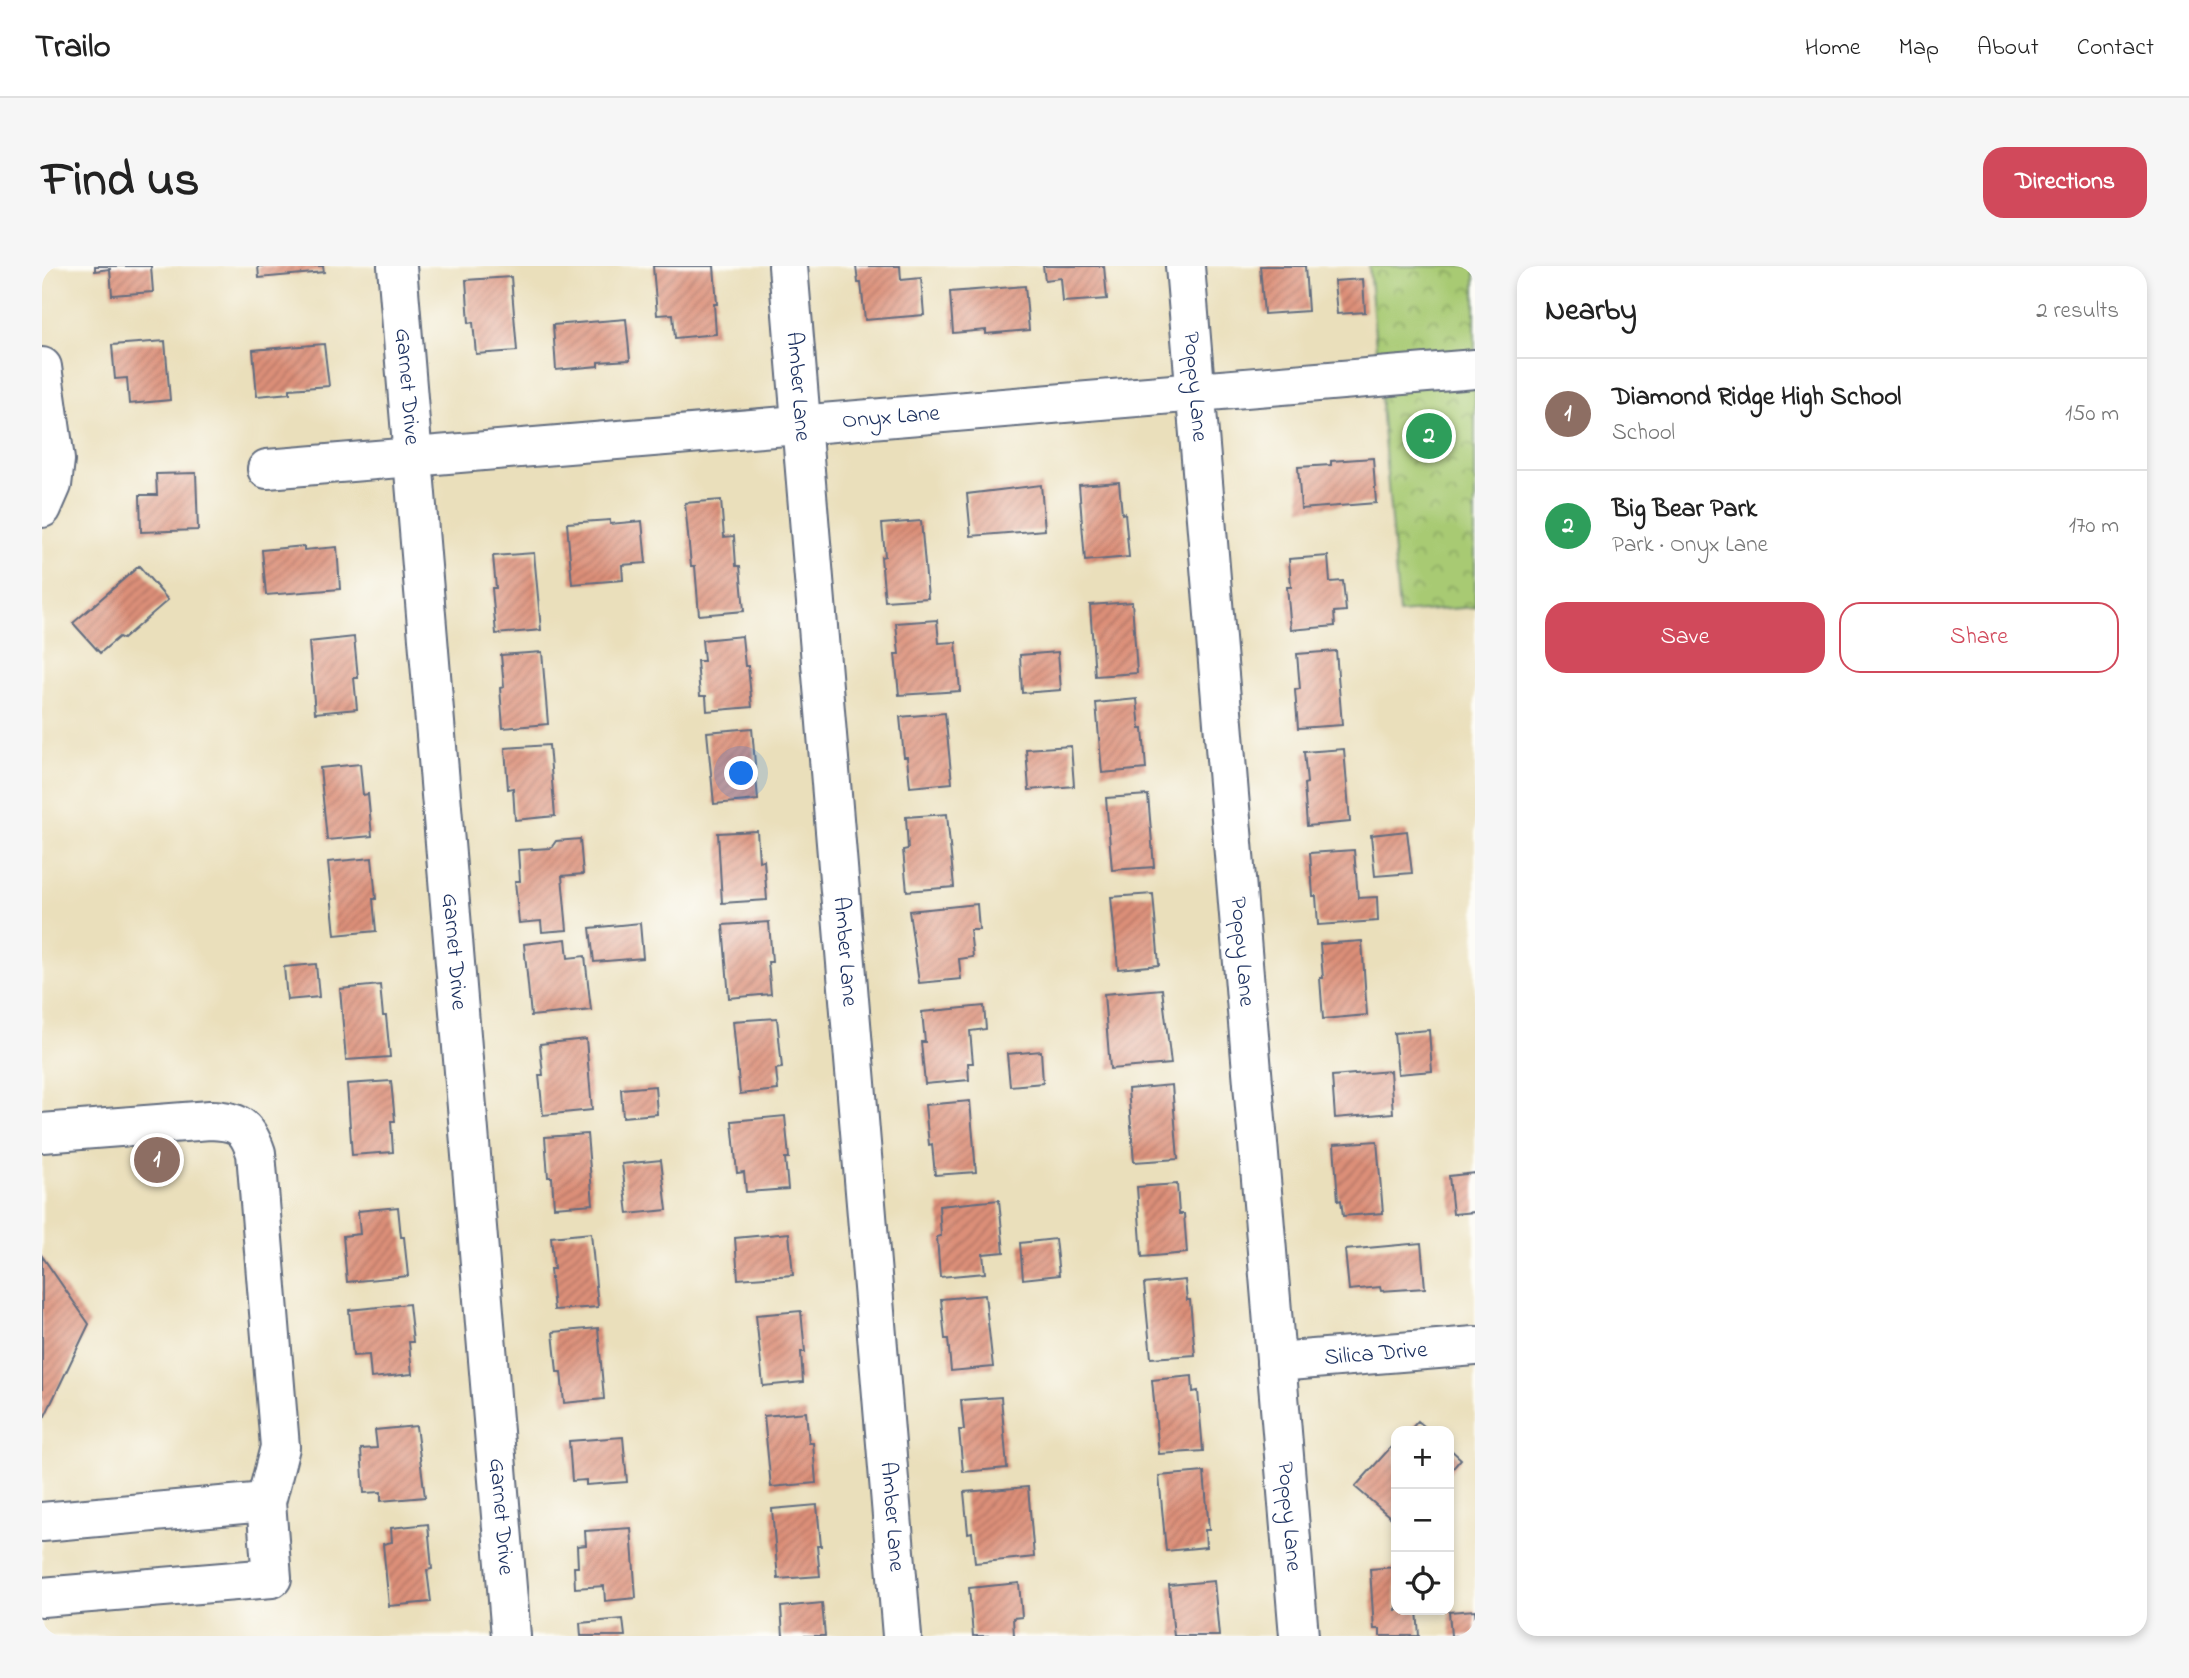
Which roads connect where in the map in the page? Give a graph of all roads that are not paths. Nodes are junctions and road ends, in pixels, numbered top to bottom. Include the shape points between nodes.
1 (397, 266) edge
2 (788, 266) edge
3 (1185, 266) edge
4 (42, 367) edge
5 (1475, 369) edge
6 (1196, 392) junction
7 (801, 425) junction
8 (413, 457) junction
9 (268, 469) dead end
10 (42, 508) edge
11 (42, 1133) edge
12 (1475, 1346) edge
13 (1276, 1362) junction
14 (266, 1502) junction
15 (42, 1522) edge
16 (42, 1597) edge
17 (511, 1636) edge
18 (902, 1636) edge
19 (1299, 1636) edge

1 - 8 street, Garnet Drive
2 - 7 street, Amber Lane
3 - 6 street, Poppy Lane
4 - 10 street via 55,460 52,485
5 - 6 street, Onyx Lane
6 - 7 street, Onyx Lane
6 - 13 street, Poppy Lane
7 - 8 street, Onyx Lane
7 - 18 street, Amber Lane
8 - 9 street, Onyx Lane
8 - 17 street, Garnet Drive
11 - 14 street via 222,1120 247,1132 257,1167 280,1447
12 - 13 street, Silica Drive
13 - 19 street, Poppy Lane
14 - 15 street
14 - 16 street via 272,1578

